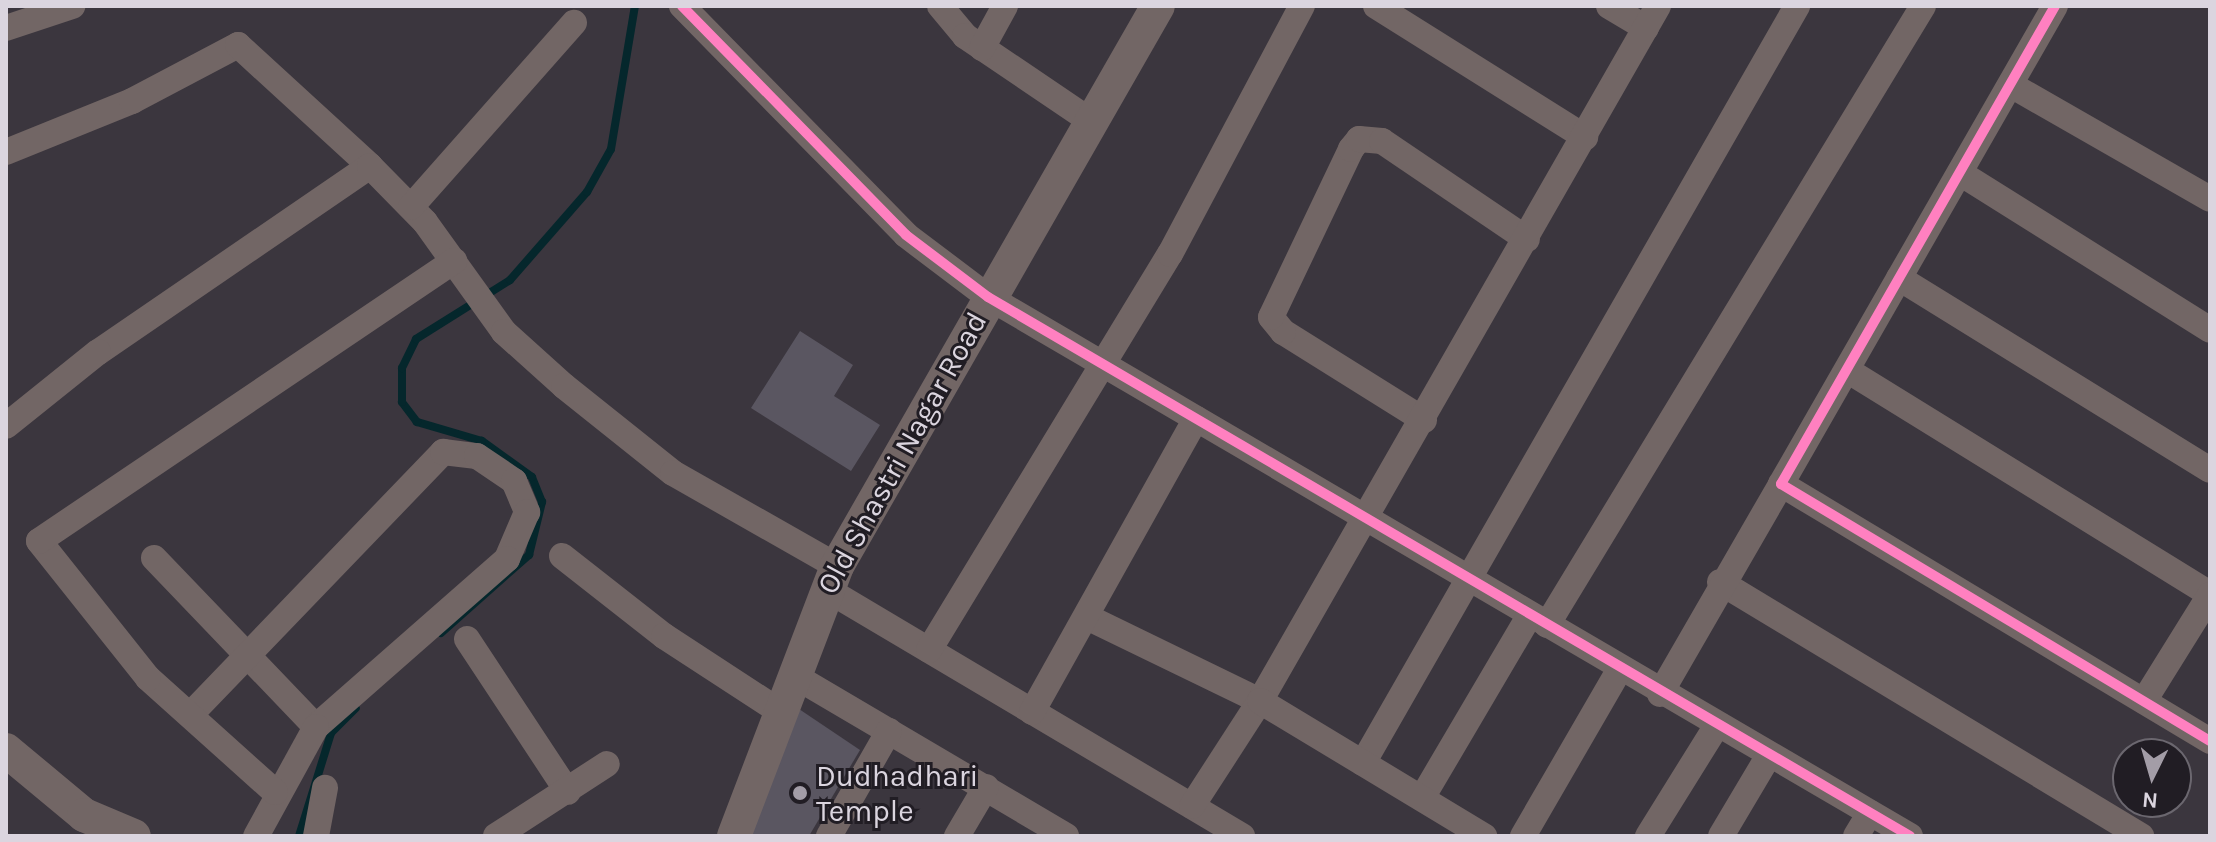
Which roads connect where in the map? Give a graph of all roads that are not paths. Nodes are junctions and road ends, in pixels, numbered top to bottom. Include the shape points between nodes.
1 (72, 6) edge
2 (682, 6) edge
3 (940, 6) edge
4 (1005, 6) edge
5 (1158, 6) edge
6 (1302, 6) edge
7 (1376, 6) edge
8 (1609, 6) edge
9 (1797, 6) edge
10 (1923, 6) edge
11 (2055, 6) edge
12 (1652, 17) edge
13 (574, 23) dead end
14 (6, 28) edge
15 (982, 48) junction
16 (2011, 85) junction
17 (1092, 122) junction
18 (1585, 137) junction
19 (6, 152) edge
20 (370, 166) junction
21 (1960, 173) junction
22 (2210, 199) edge
23 (411, 207) junction
24 (1527, 239) junction
25 (457, 266) junction
26 (1899, 278) junction
27 (988, 297) junction
28 (2210, 330) edge
29 (1105, 363) junction
30 (1847, 370) junction
31 (1196, 419) junction
32 (1424, 420) junction
33 (6, 426) edge
34 (2210, 470) edge
35 (1781, 484) junction
36 (1368, 516) junction
37 (562, 556) dead end
38 (154, 558) dead end
39 (831, 577) junction
40 (1467, 578) junction
41 (1720, 582) junction
42 (2210, 594) edge
43 (1087, 617) junction
44 (1538, 620) junction
45 (467, 639) dead end
46 (929, 650) junction
47 (246, 657) junction
48 (1620, 669) junction
49 (793, 675) junction
50 (1660, 694) junction
51 (1260, 701) junction
52 (2144, 701) junction
53 (779, 711) junction
54 (1032, 712) junction
55 (191, 714) junction
56 (1717, 725) junction
57 (316, 727) junction
58 (889, 731) junction
59 (2210, 741) edge
60 (6, 750) edge
61 (1768, 757) junction
62 (1363, 763) junction
63 (607, 764) dead end
64 (986, 787) junction
65 (325, 788) dead end
66 (275, 792) junction
67 (568, 792) junction
68 (1422, 798) junction
69 (1192, 806) junction
70 (1870, 813) junction
71 (134, 836) edge
72 (256, 836) edge
73 (316, 836) edge
74 (496, 836) edge
75 (734, 836) edge
76 (829, 836) edge
77 (957, 836) edge
78 (1066, 836) edge
79 (1242, 836) edge
80 (1484, 836) edge
81 (1523, 836) edge
82 (1648, 836) edge
83 (1721, 836) edge
84 (1856, 836) edge
85 (1910, 836) edge
86 (2141, 836) edge

1 - 14 street
2 - 27 street via 906,235
3 - 15 street
4 - 15 street
5 - 17 street, Old Shastri Nagar Road
6 - 29 street
7 - 18 street
8 - 12 street
9 - 40 street
10 - 44 street
11 - 16 street
12 - 18 street
13 - 23 street
15 - 17 street
16 - 21 street
16 - 22 street
17 - 27 street, Old Shastri Nagar Road
18 - 24 street
19 - 20 street via 132,101 238,45
20 - 23 street
20 - 33 street via 98,352
21 - 26 street
21 - 28 street
23 - 25 street
24 - 32 street
24 - 32 street via 1382,141 1359,139 1351,149 1271,317 1283,332
25 - 39 street via 485,310 564,386 673,473
25 - 55 street via 39,541 126,655
26 - 30 street
26 - 34 street
27 - 29 street
27 - 39 street, Old Shastri Nagar Road
29 - 31 street
29 - 46 street
30 - 35 street
30 - 42 street
31 - 36 street
31 - 43 street
32 - 36 street
35 - 41 street
35 - 52 street
36 - 40 street
36 - 51 street
37 - 53 street via 664,636
38 - 47 street
39 - 46 street
39 - 49 street, Old Shastri Nagar Road
40 - 44 street
40 - 62 street
41 - 50 street
41 - 86 street
42 - 52 street
43 - 51 street
43 - 54 street
44 - 48 street
44 - 68 street
45 - 67 street
46 - 54 street
47 - 55 street
47 - 57 street
47 - 57 street via 443,452 477,456 514,481 527,512 507,559
48 - 50 street
48 - 81 street
49 - 53 street, Old Shastri Nagar Road
49 - 58 street
50 - 56 street
51 - 62 street
51 - 69 street
52 - 59 street
53 - 75 street, Old Shastri Nagar Road
54 - 69 street
55 - 66 street
56 - 61 street
56 - 82 street
57 - 66 street
58 - 64 street
58 - 76 street
60 - 71 street via 84,815
61 - 70 street
61 - 83 street
62 - 68 street
63 - 67 street
64 - 77 street
64 - 78 street
65 - 73 street
66 - 72 street
67 - 74 street
68 - 80 street
69 - 79 street
70 - 84 street
70 - 85 street

